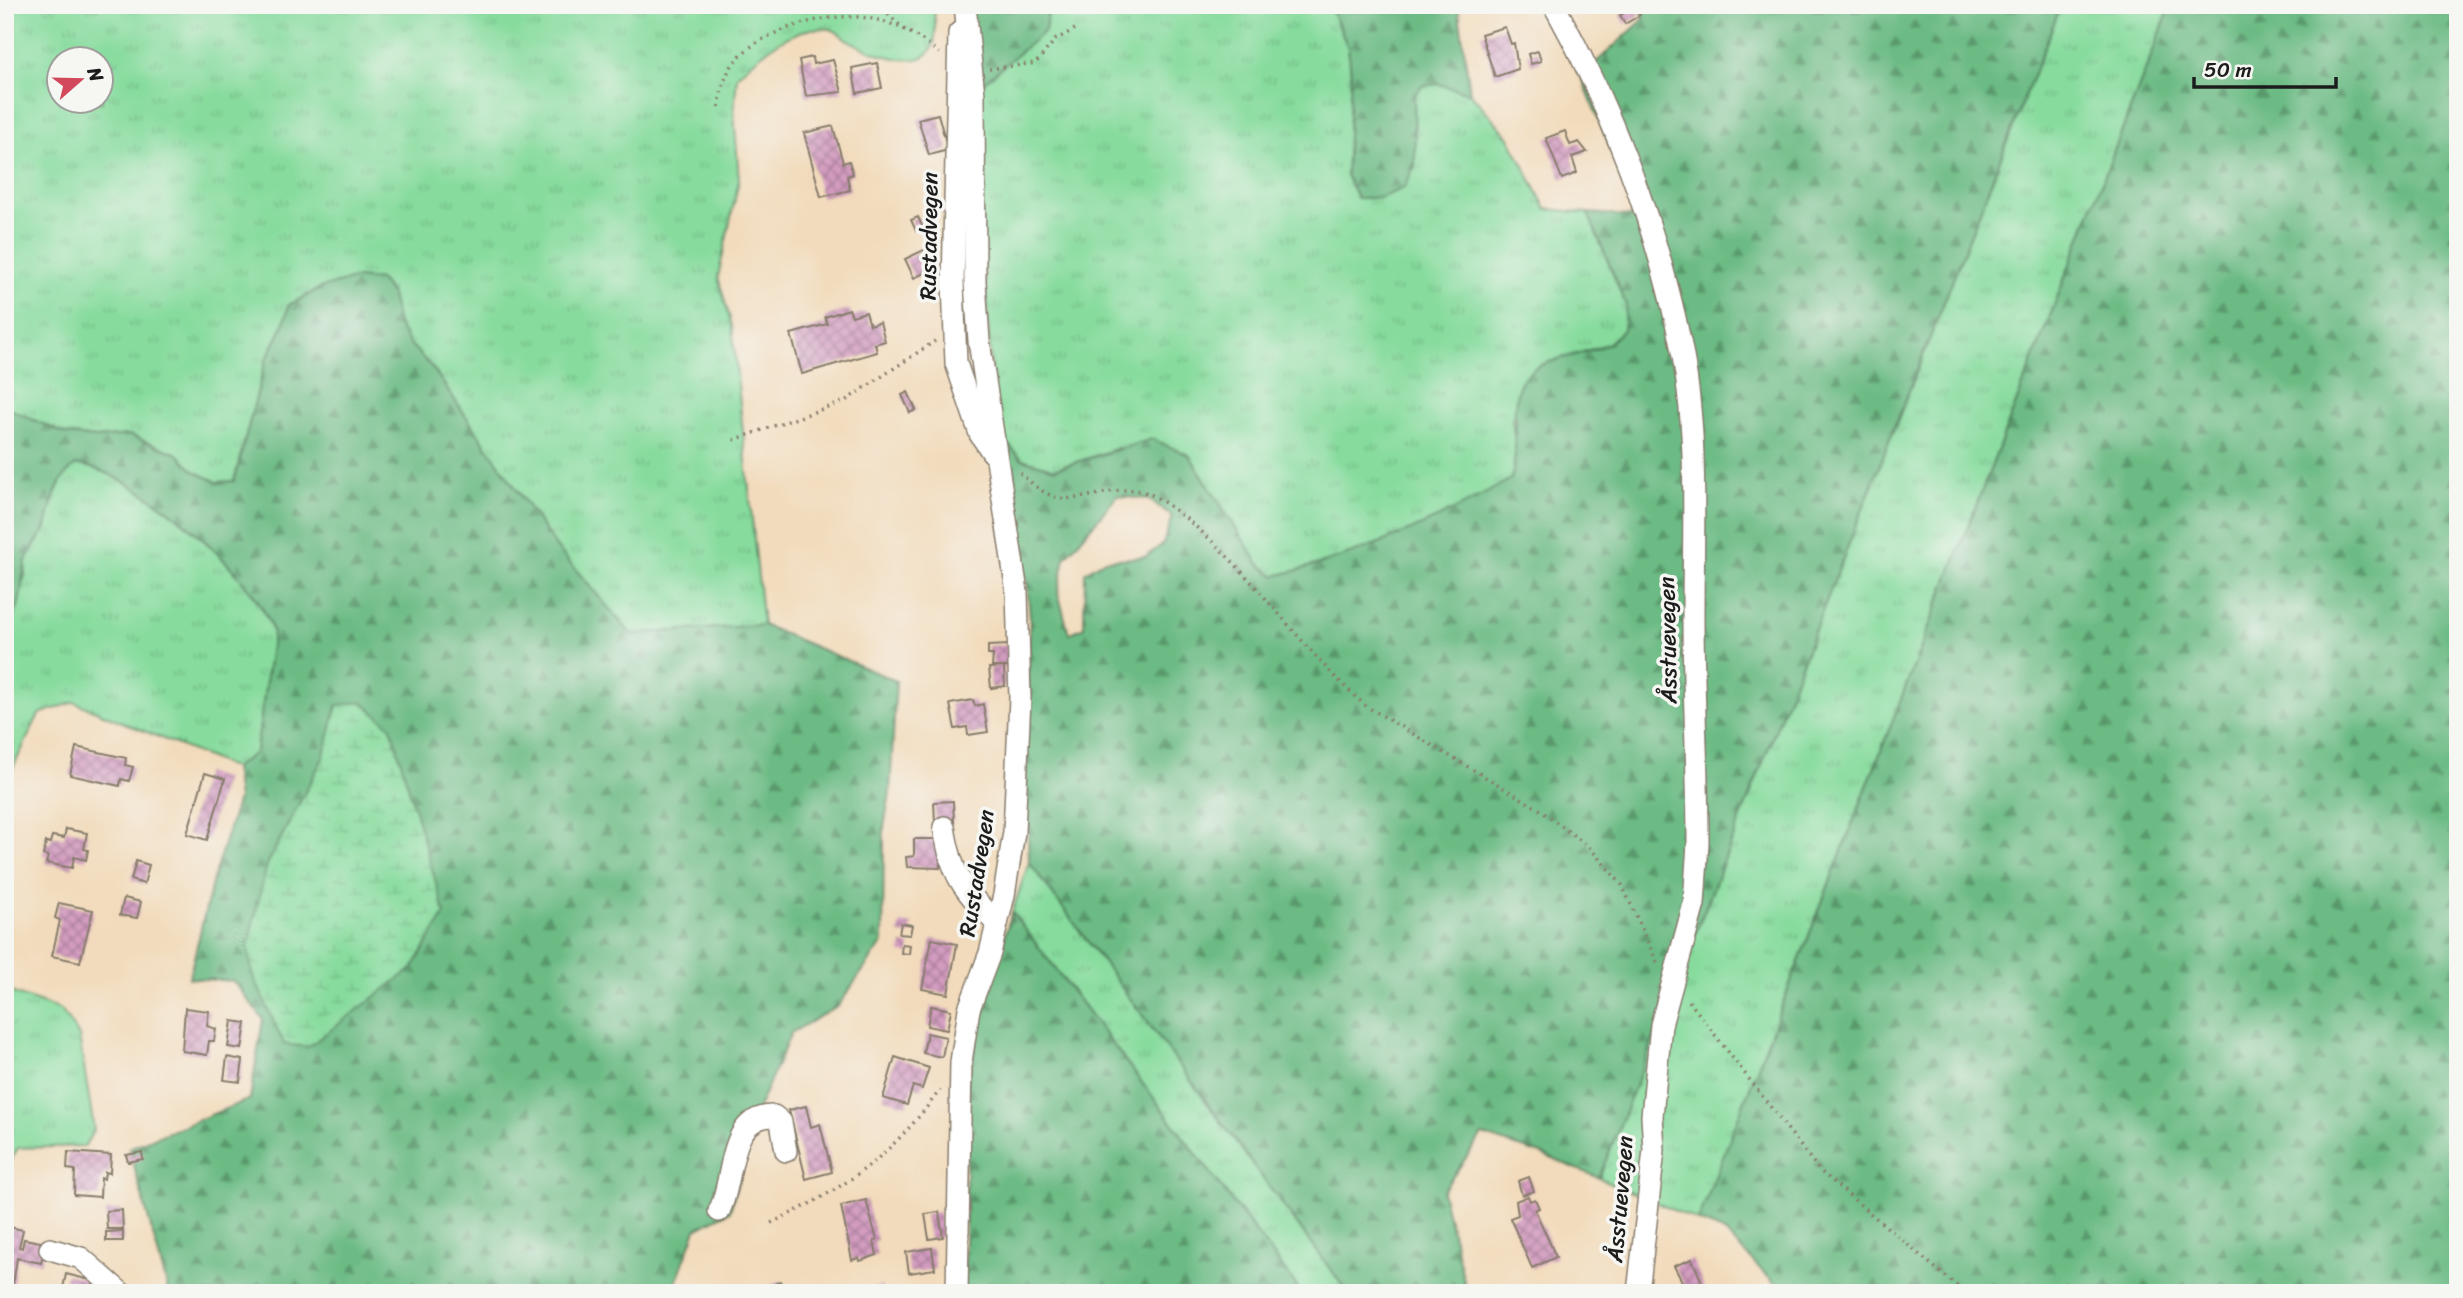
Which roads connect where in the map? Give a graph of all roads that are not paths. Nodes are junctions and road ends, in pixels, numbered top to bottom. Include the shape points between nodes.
1 (963, 5) edge
2 (1554, 5) edge
3 (944, 827) dead end
4 (997, 924) junction
5 (786, 1151) dead end
6 (719, 1211) dead end
7 (50, 1249) dead end
8 (121, 1293) edge
9 (957, 1293) edge
10 (1638, 1293) edge

1 - 4 street, Rustadvegen via 979,341 1017,592 1020,698 1014,832
2 - 10 street, Åsstuevegen via 1608,113 1649,228 1681,342 1691,426 1698,844 1694,904 1669,989 1655,1071 1654,1150
3 - 4 street via 949,858 960,884
4 - 9 street, Rustadvegen via 970,1009 961,1062
5 - 6 street via 781,1122 774,1116 765,1116 741,1131
7 - 8 street via 82,1258

